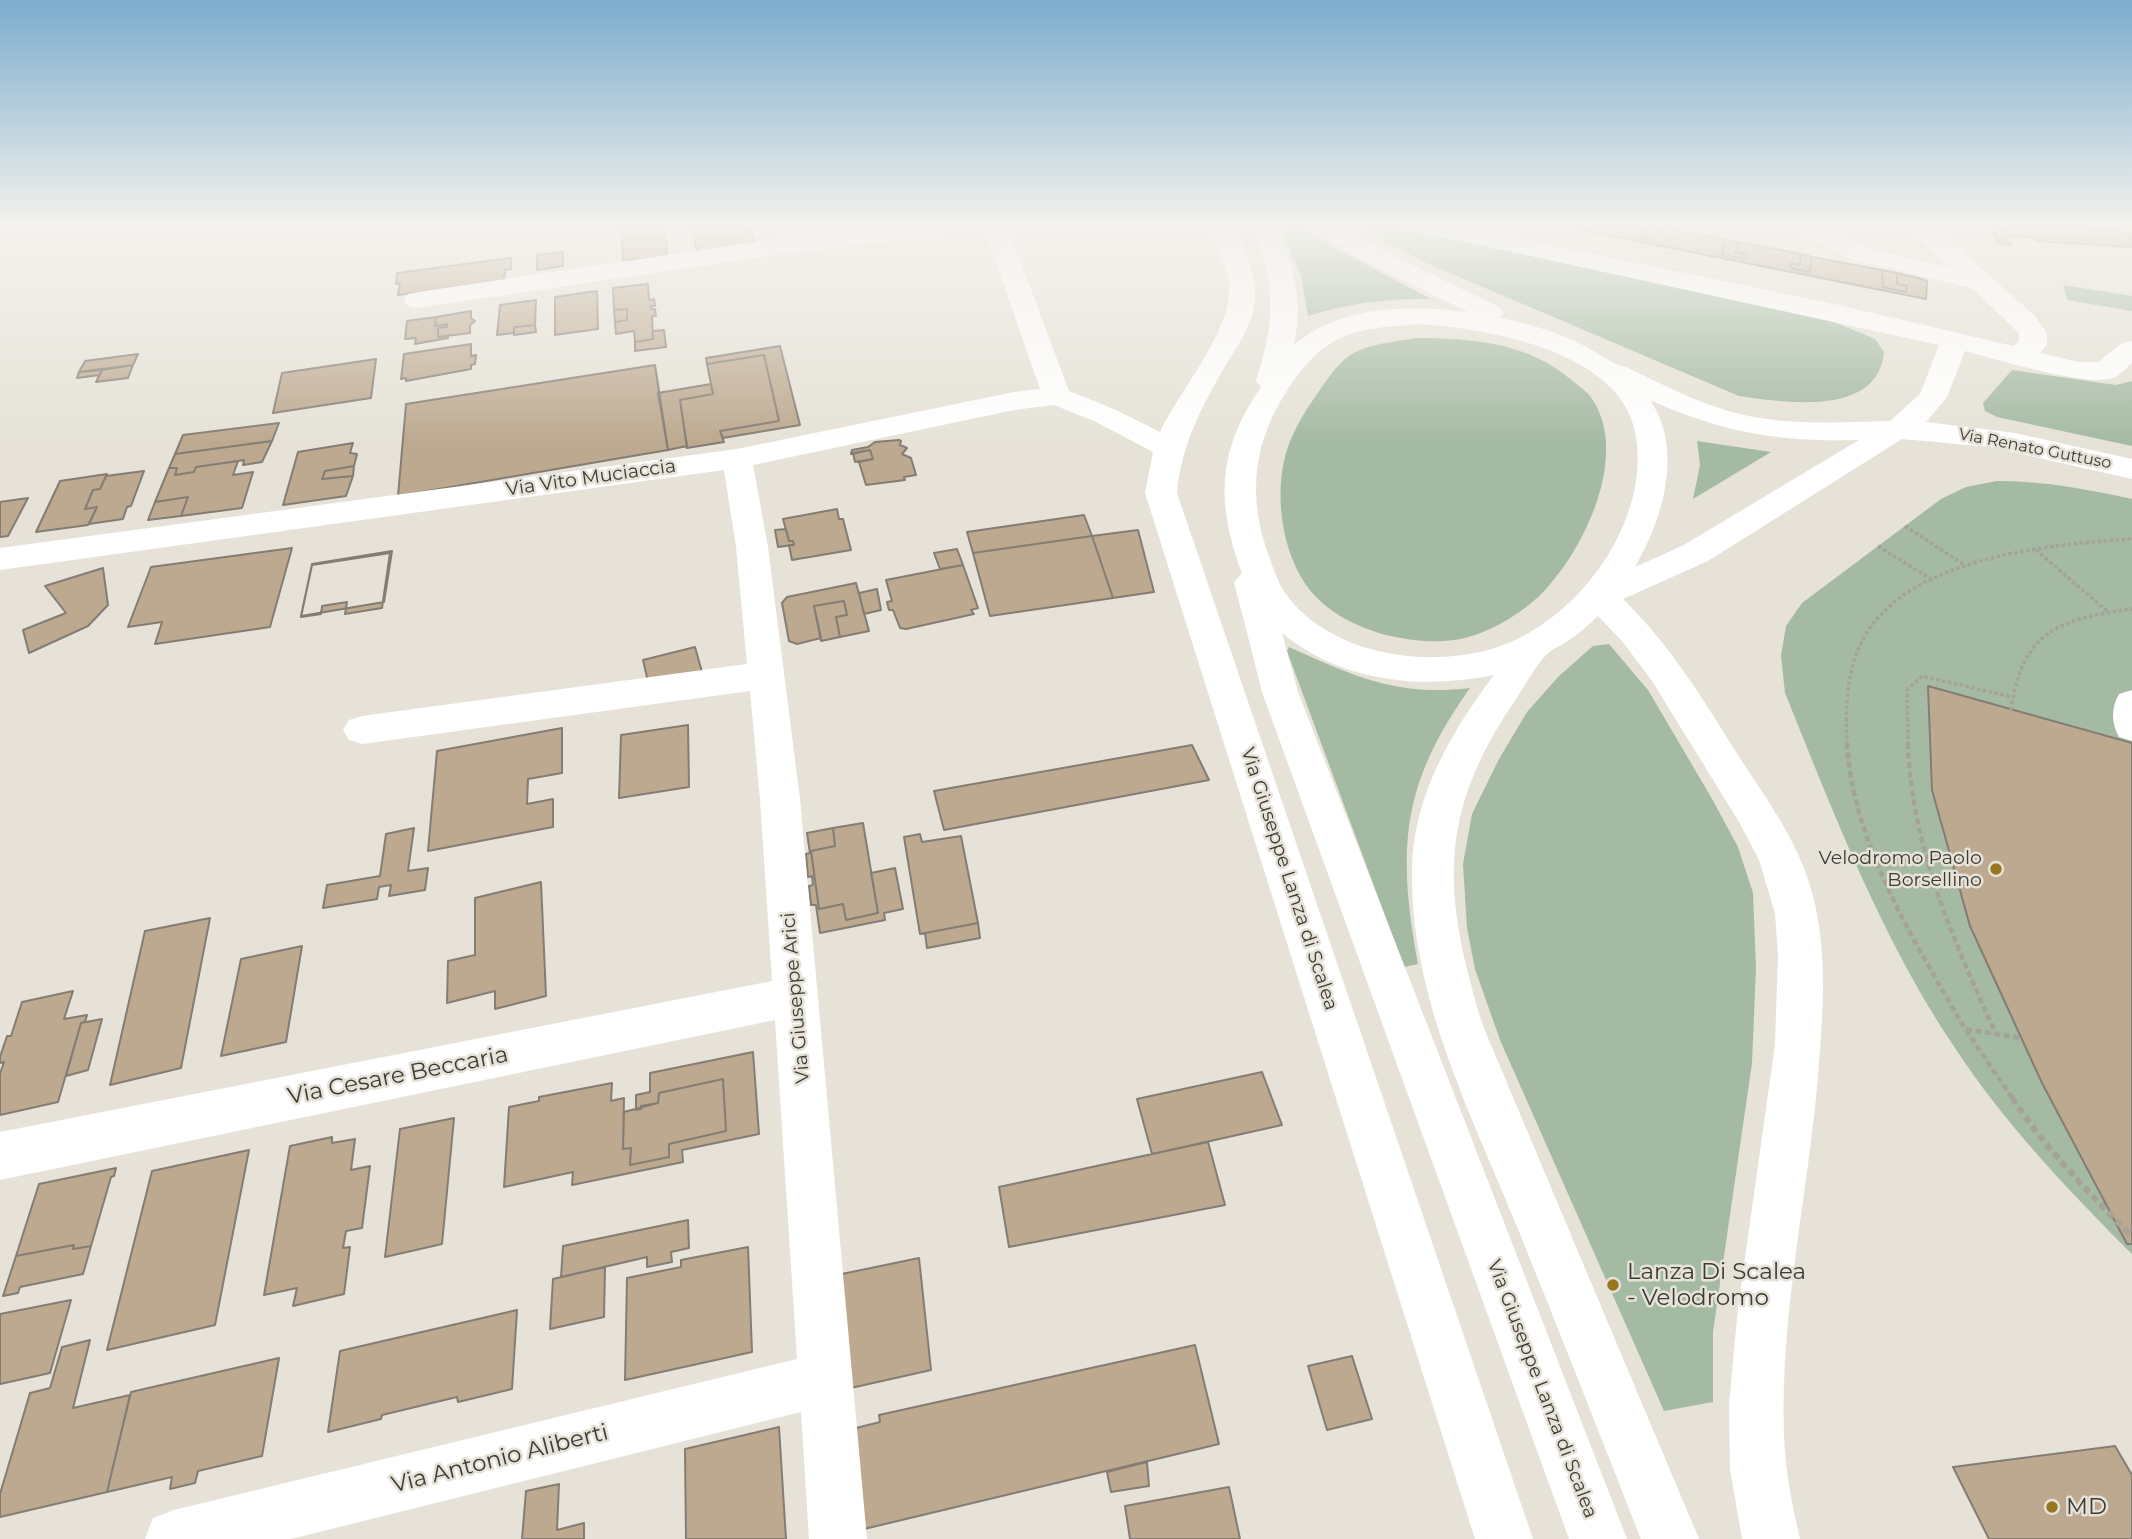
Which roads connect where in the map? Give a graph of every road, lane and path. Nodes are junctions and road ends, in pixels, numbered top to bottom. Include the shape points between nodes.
1 (1022, 300) edge
2 (1242, 300) edge
3 (1286, 300) edge
4 (1465, 300) edge
5 (1777, 300) edge
6 (2000, 300) edge
7 (1533, 333) junction
8 (1955, 341) junction
9 (2132, 349) edge
10 (2018, 356) junction
11 (1591, 361) junction
12 (1057, 396) junction
13 (1933, 397) junction
14 (1259, 411) junction
15 (1897, 430) junction
16 (1168, 447) junction
17 (2035, 447) junction
18 (737, 459) junction
19 (2132, 469) edge
20 (1242, 524) junction
21 (1905, 526) dead end
22 (2132, 539) edge
23 (1878, 546) dead end
24 (2035, 550) junction
25 (0, 559) edge
26 (1966, 566) junction
27 (1931, 579) junction
28 (1599, 596) junction
29 (2132, 608) edge
30 (2107, 611) junction
31 (1533, 648) junction
32 (767, 676) junction
33 (2012, 697) junction
34 (2132, 704) edge
35 (2011, 710) dead end
36 (2132, 727) edge
37 (362, 730) dead end
38 (796, 996) junction
39 (1965, 1029) junction
40 (1996, 1034) junction
41 (2021, 1038) dead end
42 (0, 1156) edge
43 (2132, 1236) edge
44 (826, 1379) junction
45 (174, 1539) edge
46 (838, 1539) edge
47 (1503, 1539) edge
48 (1598, 1539) edge
49 (1670, 1539) edge
50 (1772, 1539) edge

1 - 12 street
2 - 16 street, Via Giuseppe Lanza di Scalea via 1226,341
3 - 14 street via 1279,351
4 - 7 street
5 - 8 street
6 - 10 street via 2033,333 2033,345
7 - 11 street
7 - 14 street via 1447,317 1389,318 1350,325 1302,351
8 - 10 street
8 - 13 street
9 - 10 street via 2105,371
11 - 15 street, Via Renato Guttuso via 1686,405 1751,426 1813,432
11 - 28 street via 1613,376 1639,405 1651,439 1652,462 1640,522 1623,560
12 - 16 street, Via Vito Muciaccia
12 - 18 street, Via Vito Muciaccia
13 - 15 street
13 - 17 street via 1934,407 1957,423
14 - 20 street via 1239,468
15 - 17 street, Via Renato Guttuso via 1947,432
15 - 28 street via 1696,553
16 - 47 street, Via Giuseppe Lanza di Scalea via 1162,481 1167,515
17 - 19 street, Via Renato Guttuso
18 - 25 street, Via Vito Muciaccia
18 - 32 street, Via Giuseppe Arici
20 - 31 street via 1273,602 1304,632 1348,654 1378,664 1436,671 1479,667
20 - 48 street, Via Giuseppe Lanza di Scalea via 1256,607 1280,692
21 - 26 path
22 - 24 path
23 - 27 path
24 - 26 path
24 - 30 path
26 - 27 path
27 - 39 path via 1877,619 1858,648 1846,691 1846,752 1863,824 1890,894
28 - 31 street
28 - 50 street via 1640,639 1686,703 1773,846 1796,911 1799,1001 1795,1057 1755,1383 1756,1464
29 - 30 path
30 - 33 path via 2050,629 2035,641
31 - 49 street via 1472,735 1439,813 1433,860 1438,935 1474,1062
32 - 37 street
32 - 38 street, Via Giuseppe Arici
33 - 35 path
33 - 40 path via 1922,676 1906,690 1910,781 1920,839 1946,920
34 - 36 street
38 - 42 street, Via Cesare Beccaria
38 - 44 street, Via Giuseppe Arici
39 - 40 path
39 - 43 path via 2025,1117
40 - 41 path
44 - 45 street, Via Antonio Aliberti
44 - 46 street, Via Giuseppe Arici

